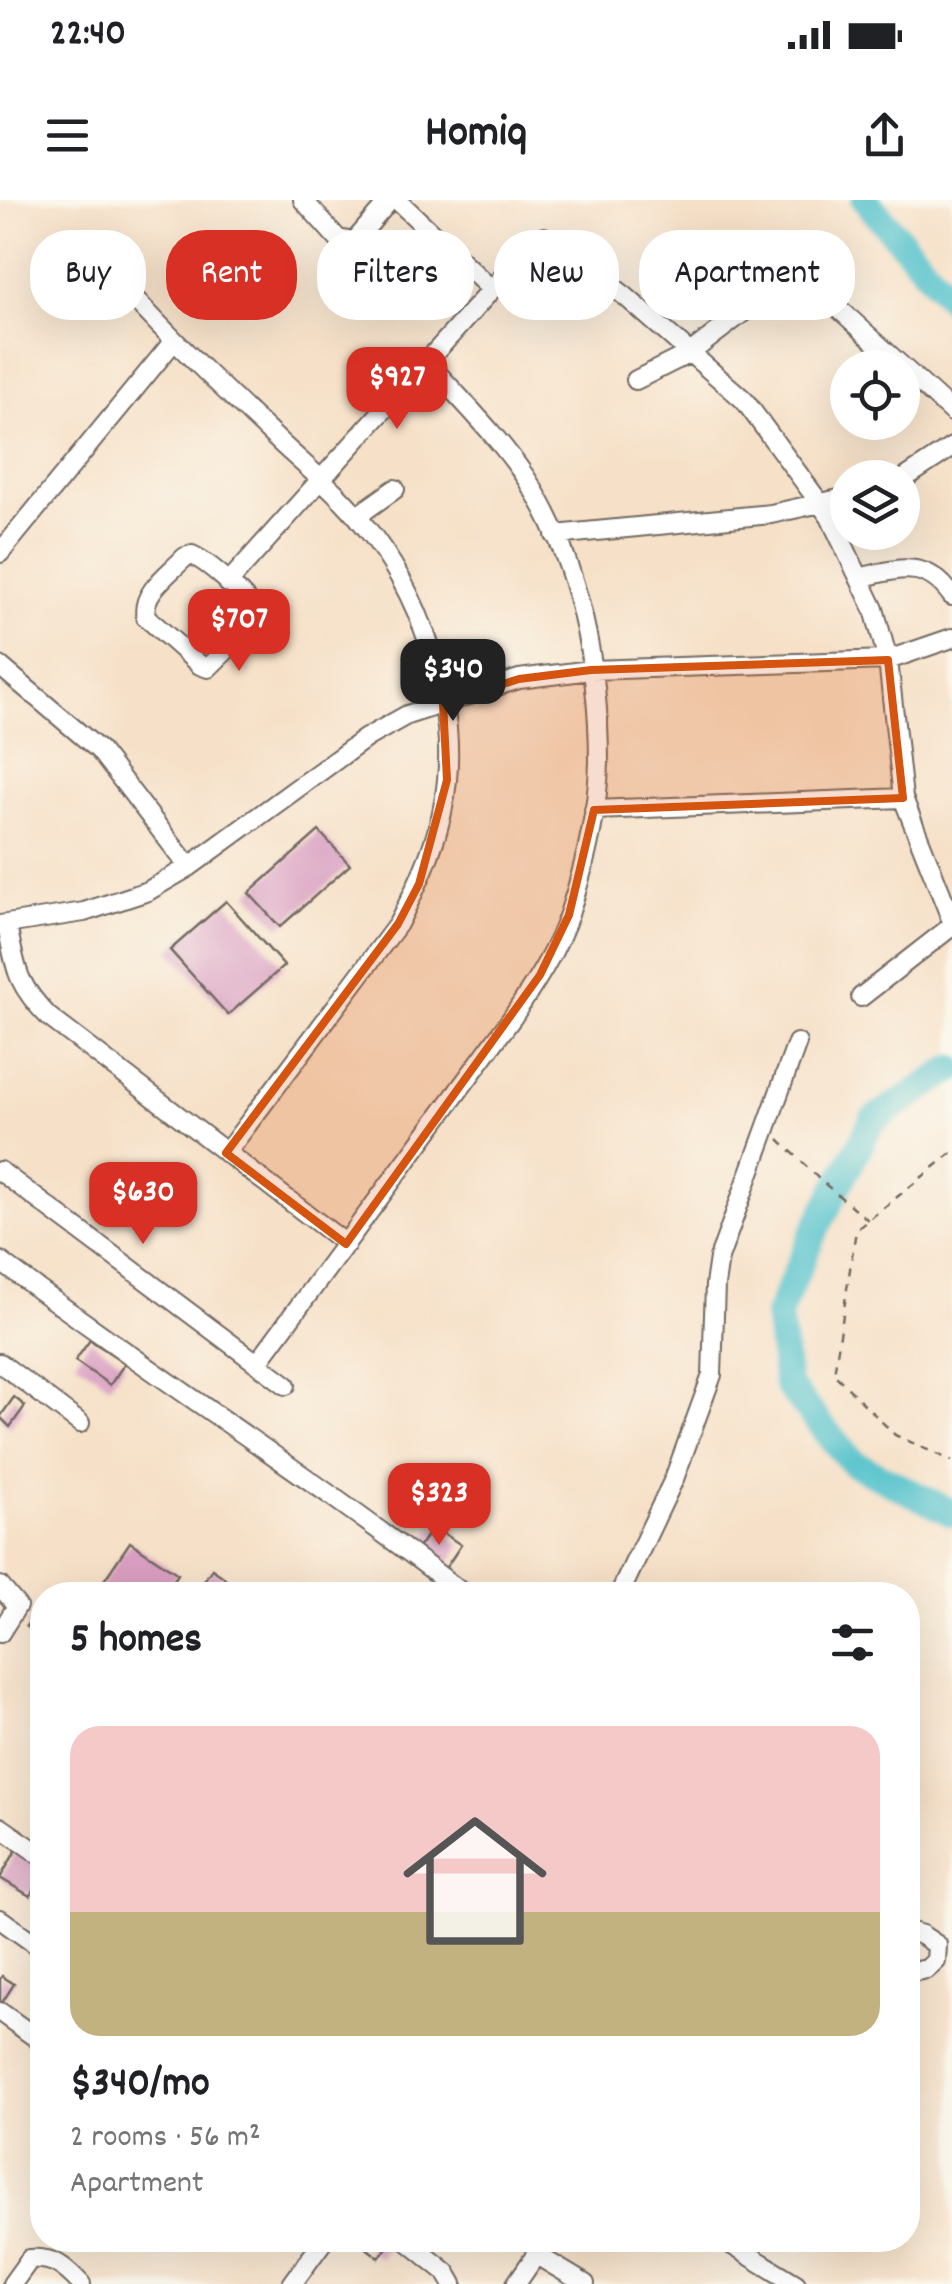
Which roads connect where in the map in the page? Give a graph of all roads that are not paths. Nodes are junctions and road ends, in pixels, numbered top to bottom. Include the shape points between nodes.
1 (303, 200) edge
2 (390, 200) edge
3 (398, 200) edge
4 (491, 289) junction
5 (146, 311) edge
6 (173, 342) junction
7 (690, 353) junction
8 (427, 362) junction
9 (636, 380) dead end
10 (952, 412) edge
11 (952, 447) edge
12 (920, 468) edge
13 (322, 481) junction
14 (394, 488) dead end
15 (830, 502) edge
16 (821, 504) junction
17 (357, 516) junction
18 (556, 535) junction
19 (0, 553) edge
20 (860, 578) junction
21 (228, 584) junction
22 (952, 596) edge
23 (952, 638) edge
24 (888, 660) junction
25 (0, 666) edge
26 (592, 670) junction
27 (443, 702) junction
28 (903, 798) junction
29 (594, 810) junction
30 (189, 867) junction
31 (952, 924) edge
32 (3, 925) edge
33 (861, 997) dead end
34 (798, 1043) dead end
35 (226, 1153) junction
36 (0, 1172) edge
37 (346, 1244) junction
38 (0, 1262) edge
39 (258, 1362) junction
40 (0, 1363) edge
41 (286, 1385) dead end
42 (80, 1423) dead end
43 (447, 1582) edge
44 (625, 1582) edge
45 (0, 1586) edge
46 (0, 1632) edge
47 (0, 1827) edge
48 (30, 1848) edge
49 (0, 1919) edge
50 (920, 1934) edge
51 (30, 1940) edge
52 (920, 1970) edge
53 (0, 2012) edge
54 (30, 2033) edge
55 (317, 2252) edge
56 (421, 2252) edge
57 (538, 2252) edge
58 (547, 2252) edge
59 (744, 2252) edge
60 (301, 2280) edge
61 (12, 2284) edge
62 (81, 2284) edge
63 (453, 2284) edge
64 (516, 2284) edge
65 (586, 2284) edge
66 (796, 2284) edge

1 - 2 street via 346,243
3 - 4 street
4 - 7 street via 544,237
4 - 8 street
5 - 6 street
6 - 13 street
6 - 19 street
7 - 9 street
7 - 10 street via 801,274
7 - 16 street via 744,400
8 - 13 street
8 - 18 street via 526,479
11 - 12 street
13 - 17 street
13 - 21 street
14 - 17 street
15 - 16 street
16 - 18 street
16 - 20 street
17 - 27 street via 416,606
18 - 26 street
20 - 22 street via 902,567 926,572
20 - 24 street
21 - 21 street via 200,558 185,557 148,596 146,616 208,668 257,616
23 - 24 street
24 - 26 street
24 - 28 street
25 - 30 street via 98,750
26 - 27 street via 519,679
26 - 29 street via 599,763
27 - 30 street via 342,752
27 - 35 street via 448,780 418,884 398,924
28 - 29 street
28 - 31 street
29 - 37 street via 569,915 540,975
30 - 32 street via 84,912
31 - 33 street
32 - 35 street via 17,977 48,1017
34 - 44 street via 720,1258 712,1375 674,1480
35 - 37 street
36 - 39 street
37 - 39 street
38 - 43 street
39 - 41 street
40 - 42 street
45 - 46 street via 18,1606
47 - 48 street
49 - 51 street
50 - 52 street via 937,1945 936,1961
53 - 54 street
55 - 60 street
56 - 63 street
57 - 64 street
58 - 65 street
59 - 66 street
61 - 62 street via 30,2259 43,2258

